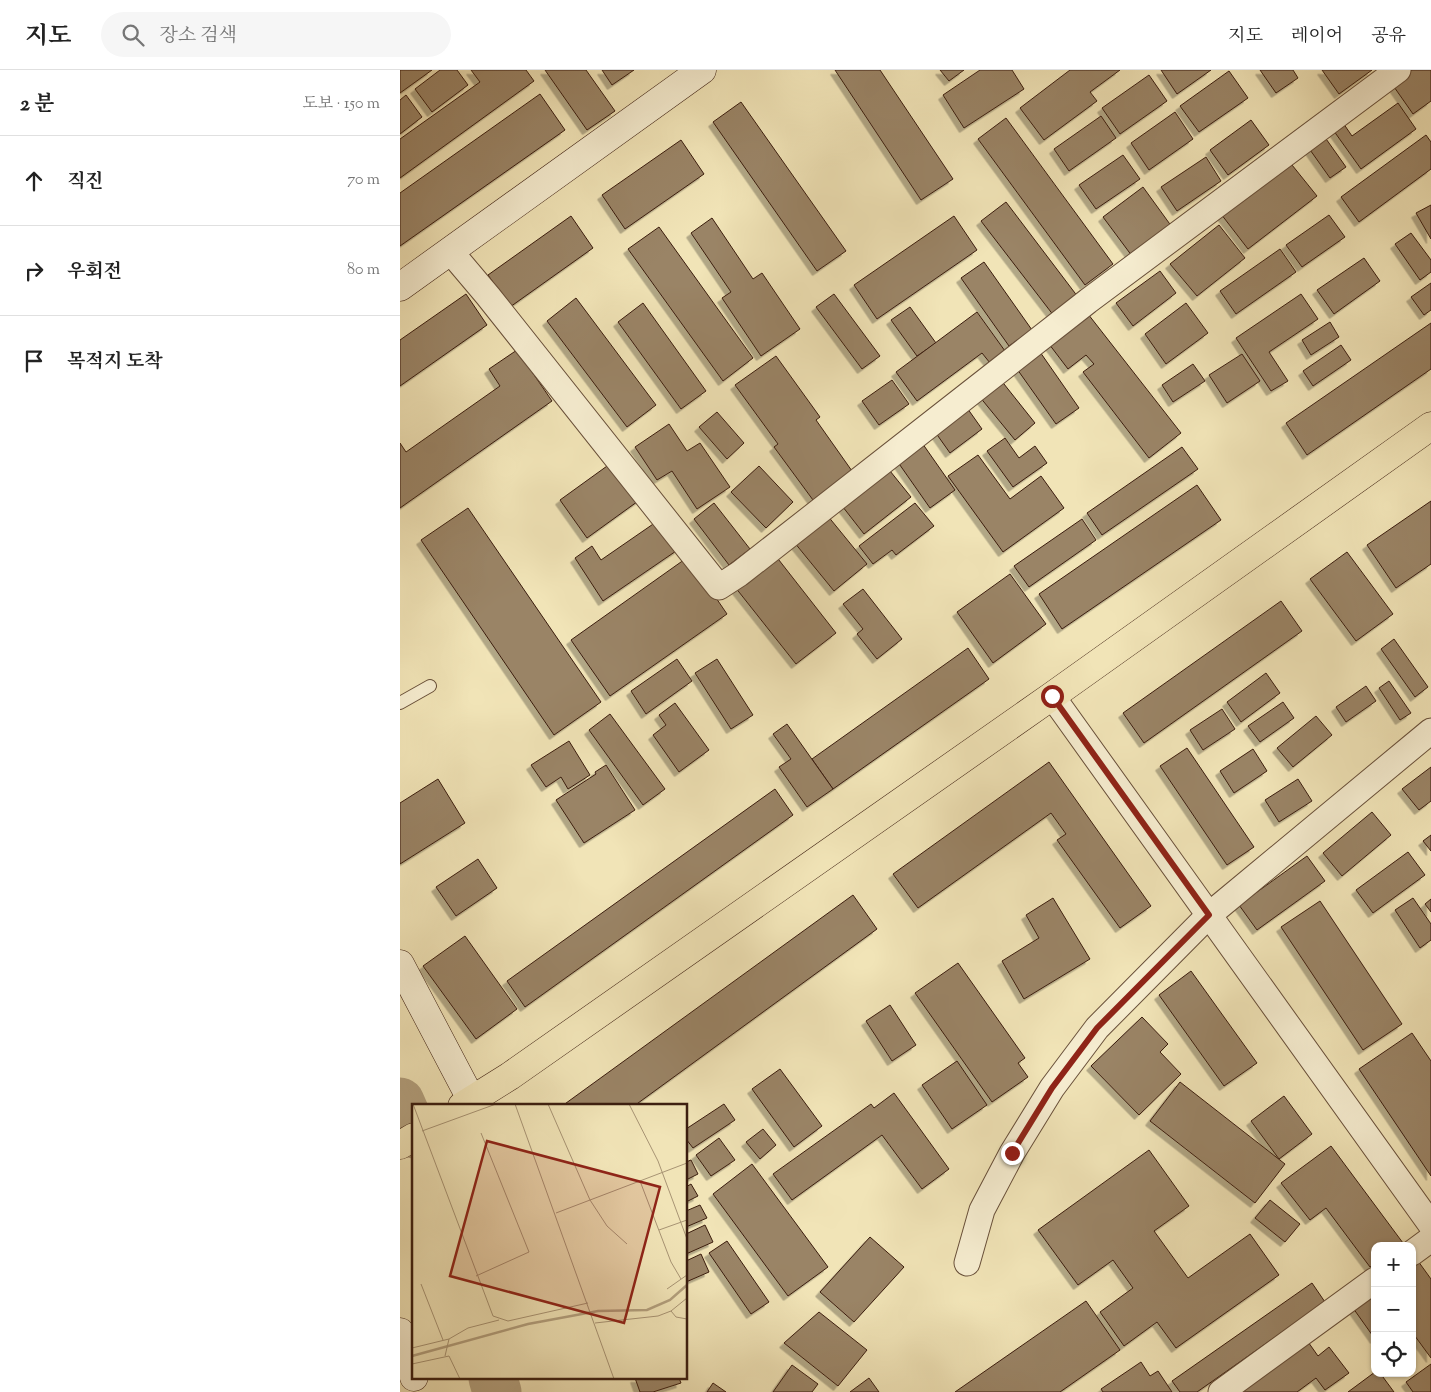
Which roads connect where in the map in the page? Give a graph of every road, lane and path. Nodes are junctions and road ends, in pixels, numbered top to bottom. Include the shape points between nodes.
1 (702, 70) edge
2 (1398, 70) edge
3 (450, 251) junction
4 (400, 287) edge
5 (1431, 426) edge
6 (430, 686) dead end
7 (1052, 696) junction
8 (400, 703) edge
9 (1431, 731) edge
10 (1209, 915) junction
11 (400, 964) edge
12 (467, 1103) edge
13 (412, 1137) edge
14 (400, 1145) edge
15 (1431, 1225) edge
16 (1431, 1239) edge
17 (1416, 1250) edge
18 (967, 1263) dead end
19 (1371, 1283) edge
20 (400, 1332) edge
21 (412, 1371) edge
22 (1221, 1392) edge

1 - 3 main road
2 - 3 street via 1088,301 719,587
3 - 4 main road
5 - 7 main road
6 - 8 lane
7 - 10 street
7 - 12 main road
9 - 10 street
10 - 15 street
10 - 18 street via 1097,1028 1052,1088 982,1210
11 - 12 main road
13 - 14 main road
16 - 17 street
19 - 22 street
20 - 21 main road

